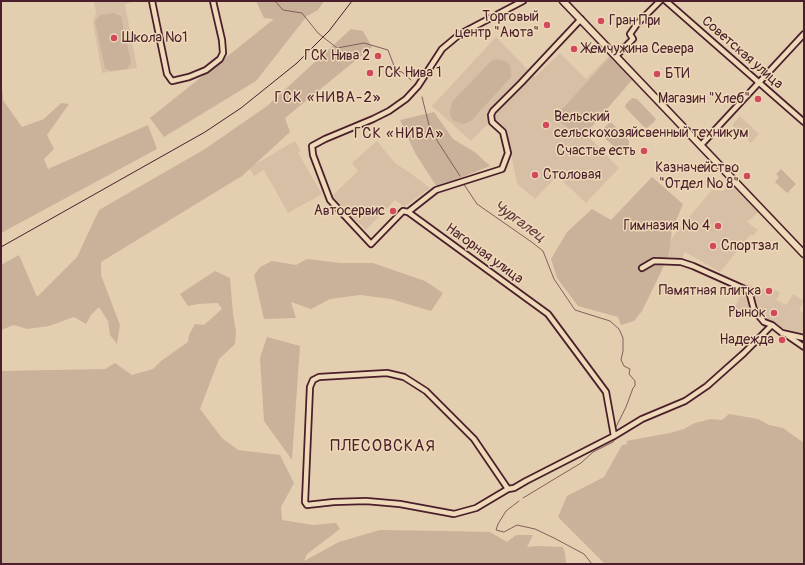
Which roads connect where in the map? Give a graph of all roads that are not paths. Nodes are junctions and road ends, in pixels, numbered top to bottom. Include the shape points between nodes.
1 (152, 1) edge
2 (213, 1) edge
3 (523, 1) edge
4 (563, 1) edge
5 (660, 1) edge
6 (666, 1) edge
7 (581, 19) junction
8 (804, 34) edge
9 (616, 56) junction
10 (758, 83) junction
11 (804, 122) edge
12 (701, 145) junction
13 (408, 212) junction
14 (804, 254) edge
15 (642, 268) dead end
16 (772, 325) junction
17 (785, 334) junction
18 (804, 338) edge
19 (804, 346) edge
20 (614, 436) junction
21 (508, 490) junction

1 - 2 street via 167,74 172,81 206,70 220,59 223,53 222,40
3 - 13 street via 460,34 442,49 418,86 406,99 389,111 312,146 330,200 371,244 403,211
4 - 7 main road
5 - 9 street via 637,24 630,34 633,39
6 - 10 street, Советская улица
7 - 9 main road
7 - 13 street via 493,111 492,122 503,132 508,153 502,169 436,190
8 - 10 street
9 - 12 main road
10 - 11 street, Советская улица
10 - 12 street
12 - 14 main road
13 - 20 street, Нагорная улица via 548,314 606,392
15 - 16 street via 654,261 681,262 693,266 749,291 754,310 764,322
16 - 17 street
16 - 20 street via 707,386 685,401 642,419
17 - 18 street
17 - 19 street
20 - 21 street
21 - 21 street via 476,508 454,514 400,504 366,501 307,505 304,502 310,387 319,377 387,373 404,377 426,391 474,439

